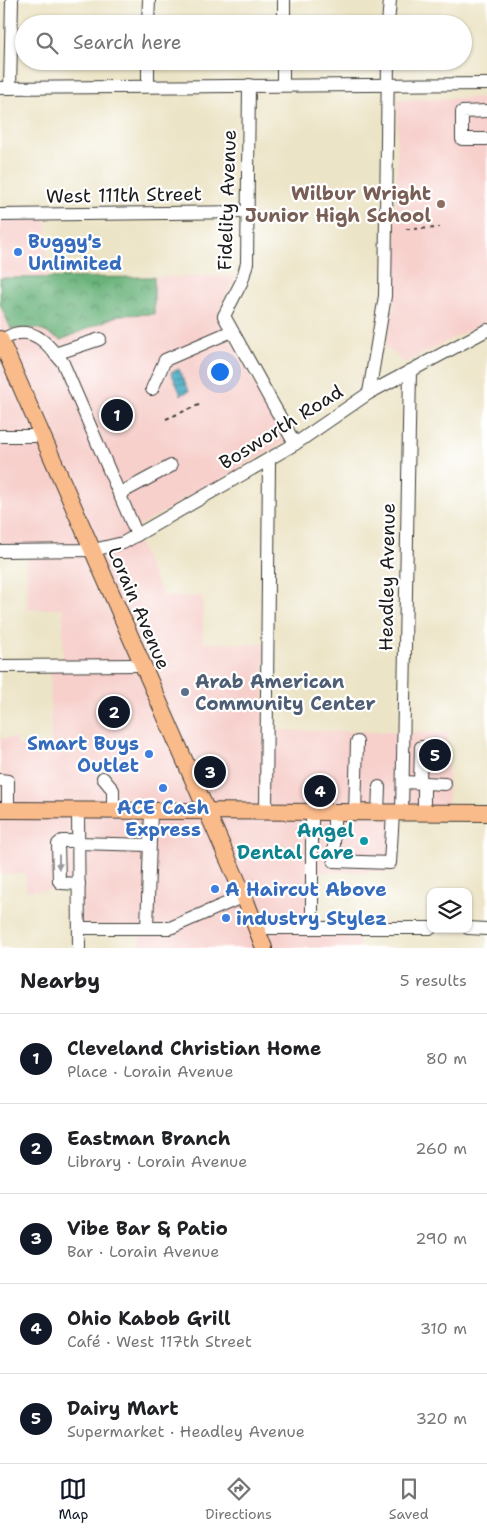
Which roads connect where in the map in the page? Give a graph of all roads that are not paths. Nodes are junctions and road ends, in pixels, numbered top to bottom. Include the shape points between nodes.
1 (12, 0) edge
2 (149, 0) edge
3 (284, 0) edge
4 (390, 0) edge
5 (148, 15) edge
6 (284, 15) edge
7 (389, 15) edge
8 (148, 70) edge
9 (283, 70) edge
10 (388, 70) edge
11 (388, 84) junction
12 (487, 84) edge
13 (249, 85) junction
14 (283, 85) junction
15 (148, 86) junction
16 (5, 88) edge
17 (487, 111) edge
18 (487, 139) edge
19 (248, 212) junction
20 (0, 215) edge
21 (487, 330) edge
22 (232, 331) junction
23 (100, 339) dead end
24 (0, 340) edge
25 (55, 354) junction
26 (410, 371) junction
27 (152, 389) dead end
28 (368, 393) junction
29 (0, 436) edge
30 (41, 436) junction
31 (295, 444) junction
32 (269, 459) junction
33 (171, 466) dead end
34 (119, 494) junction
35 (137, 535) junction
36 (93, 550) junction
37 (0, 551) edge
38 (142, 665) junction
39 (0, 666) edge
40 (357, 742) dead end
41 (421, 747) dead end
42 (103, 778) dead end
43 (0, 780) edge
44 (403, 782) junction
45 (422, 783) junction
46 (445, 784) dead end
47 (379, 787) dead end
48 (4, 810) edge
49 (78, 810) junction
50 (113, 811) junction
51 (149, 812) junction
52 (206, 812) junction
53 (266, 812) junction
54 (312, 812) junction
55 (334, 812) junction
56 (355, 813) junction
57 (391, 813) junction
58 (424, 813) junction
59 (487, 813) edge
60 (78, 842) junction
61 (149, 843) junction
62 (334, 861) junction
63 (312, 863) junction
64 (79, 884) junction
65 (244, 896) junction
66 (79, 928) junction
67 (147, 928) junction
68 (256, 928) junction
69 (312, 928) junction
70 (427, 928) edge
71 (472, 928) edge
72 (487, 928) edge
73 (79, 948) edge
74 (264, 948) edge

1 - 16 street
2 - 5 street
3 - 6 street
4 - 7 street
8 - 15 street
9 - 14 street
10 - 11 street
11 - 12 street
11 - 14 street
11 - 28 street via 385,296
13 - 14 street
13 - 15 street
13 - 19 street, Fidelity Avenue
15 - 16 street
17 - 18 street via 462,112 462,139
19 - 20 street, West 111th Street
19 - 22 street, Fidelity Avenue via 247,263 242,281 224,316
21 - 26 street, Bosworth Road
22 - 27 street via 165,360
22 - 31 street, Fidelity Avenue
23 - 25 street
24 - 25 street via 19,332 35,336 47,342
24 - 30 main road, Lorain Avenue
25 - 34 street via 63,363
26 - 28 street, Bosworth Road
26 - 44 street, Headley Avenue
28 - 31 street, Bosworth Road
29 - 30 street
30 - 36 main road, Lorain Avenue
31 - 32 street, Bosworth Road
32 - 35 street, Bosworth Road
32 - 53 street
33 - 34 street
34 - 35 street
35 - 36 street, Bosworth Road
36 - 37 street, Bosworth Road
36 - 38 main road, Lorain Avenue
38 - 39 street
38 - 52 main road, Lorain Avenue
40 - 56 street
41 - 45 street
42 - 50 street via 113,790
43 - 48 street via 8,780
44 - 45 street
44 - 57 street, Headley Avenue
45 - 46 street
45 - 58 street
47 - 57 street
48 - 49 main road
49 - 50 main road
49 - 60 street
50 - 51 main road
51 - 52 main road
51 - 61 street
52 - 53 main road
52 - 65 main road, Lorain Avenue
53 - 54 main road
54 - 55 main road
54 - 63 street
55 - 56 main road
55 - 62 street
56 - 57 main road
57 - 58 main road
57 - 62 street via 390,862
58 - 59 main road
60 - 61 street
60 - 64 street
60 -> 64 street via 62,841 58,844 59,881
61 - 67 street
62 - 63 street
63 - 69 street
64 - 66 street
65 - 67 street via 170,928
65 - 68 main road, Lorain Avenue
66 - 67 street
66 - 73 street
68 - 69 street
68 - 74 main road, Lorain Avenue
69 - 70 street
71 - 72 street

